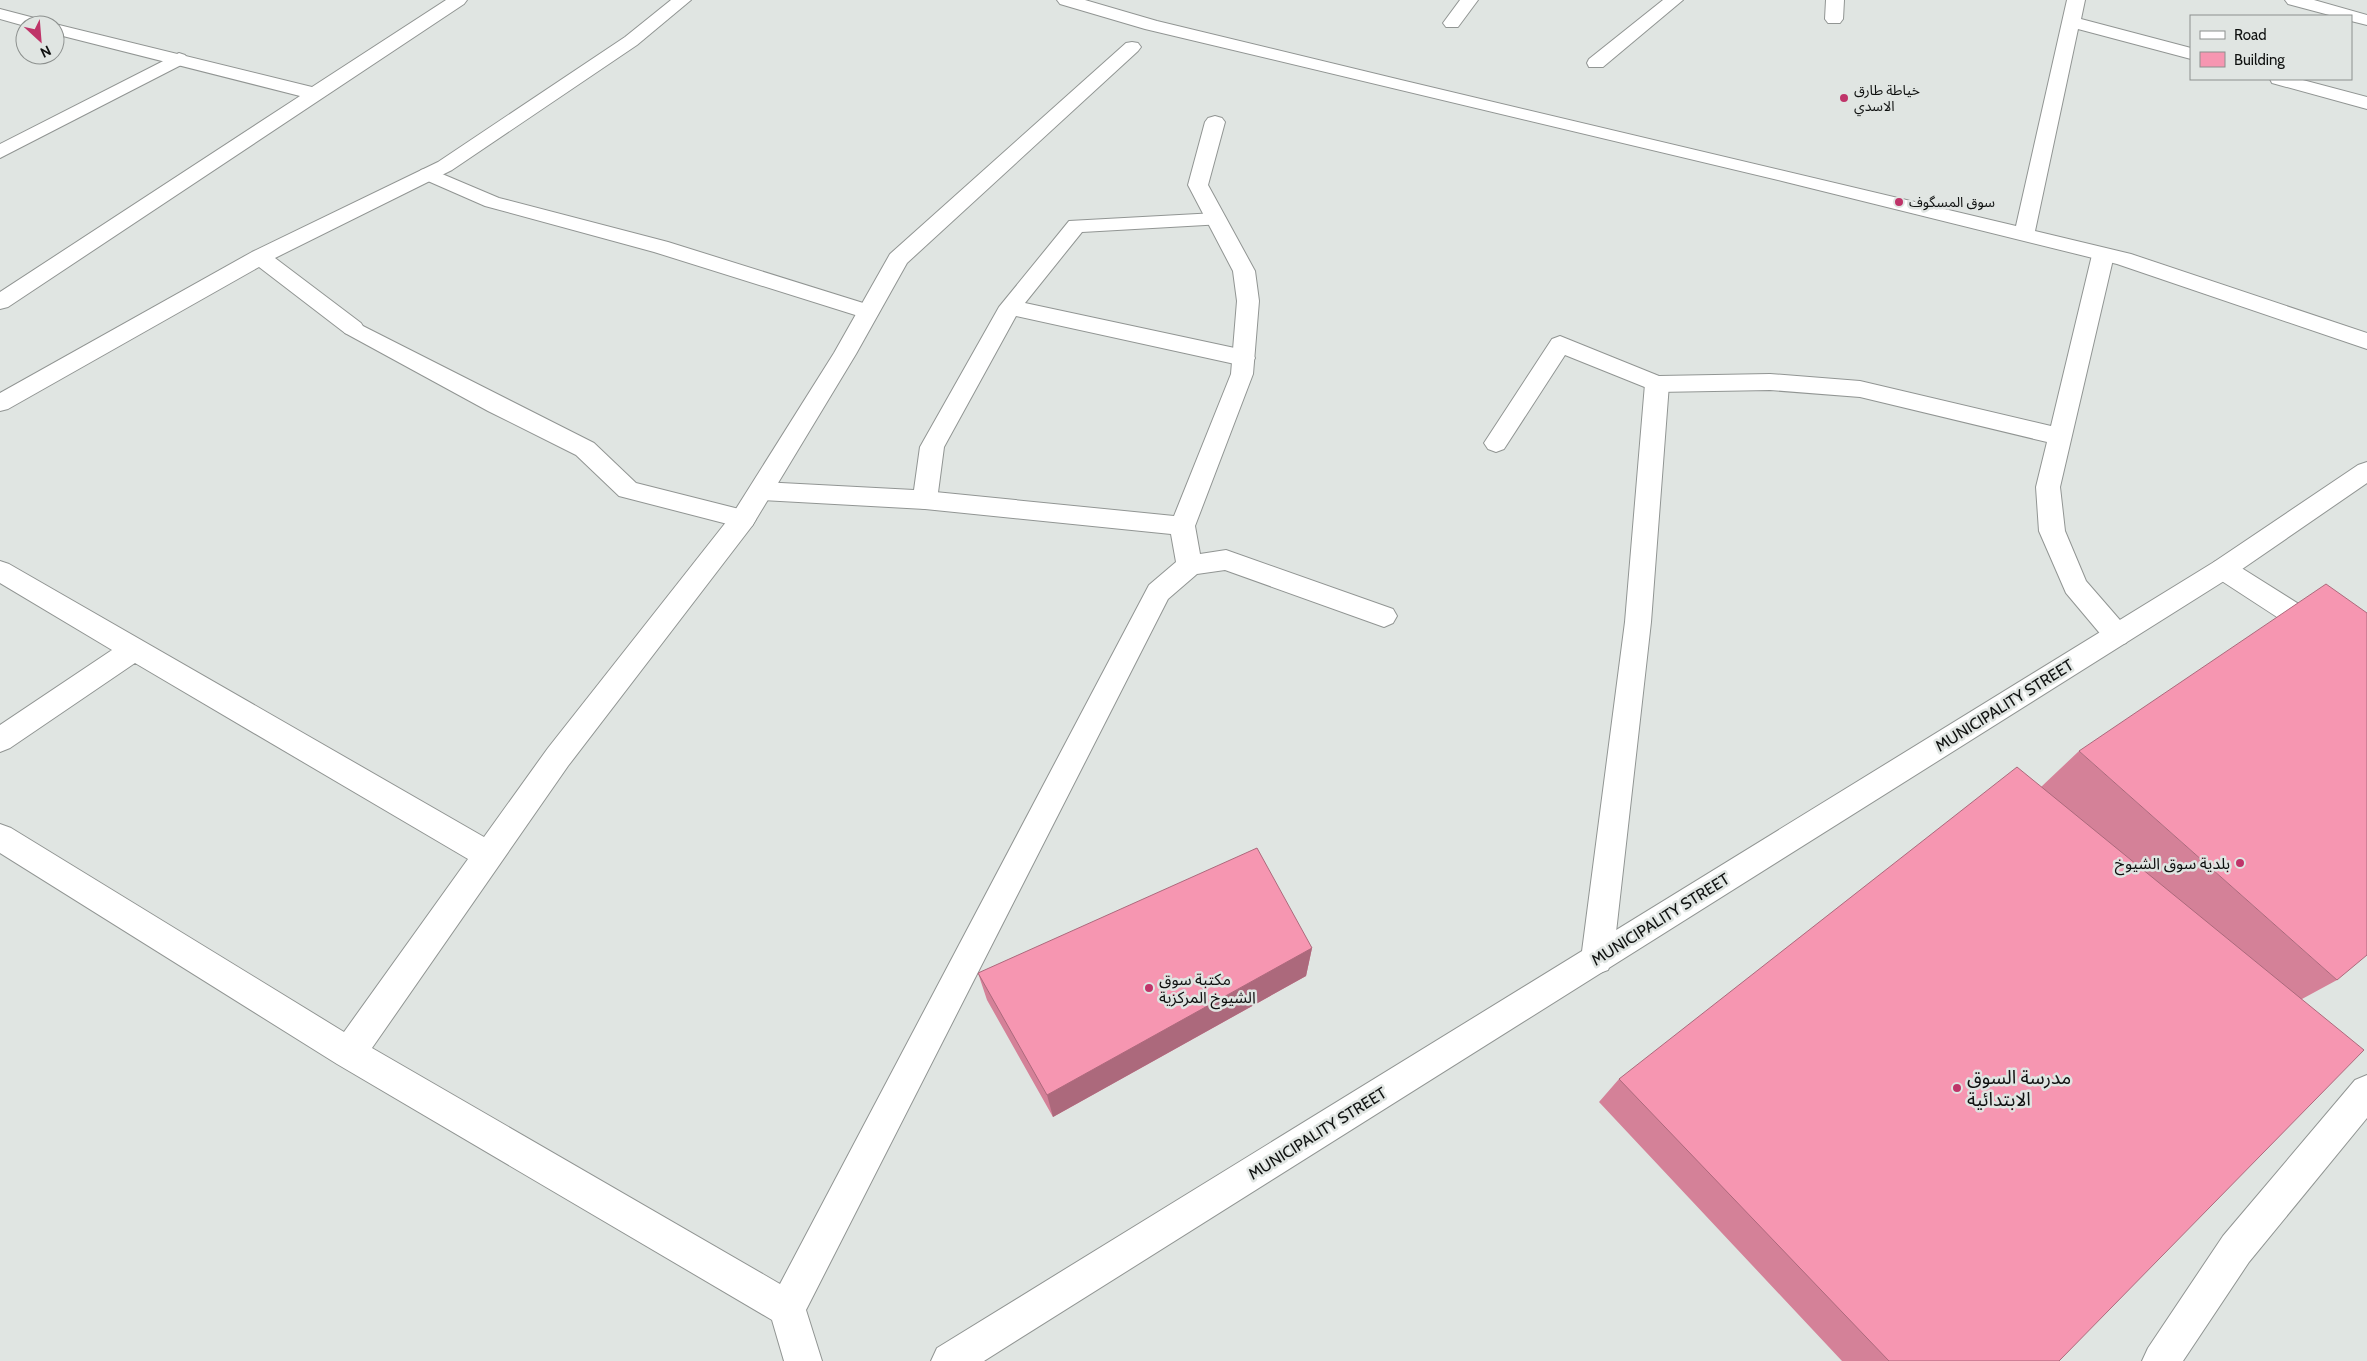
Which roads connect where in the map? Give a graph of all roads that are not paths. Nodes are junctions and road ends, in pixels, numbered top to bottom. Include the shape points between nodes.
1 (458, 0) edge
2 (682, 0) edge
3 (1066, 0) edge
4 (1469, 0) edge
5 (1674, 0) edge
6 (1835, 0) edge
7 (2076, 0) edge
8 (2294, 0) edge
9 (0, 14) edge
10 (2349, 15) edge
11 (2352, 16) edge
12 (15, 18) edge
13 (1834, 19) dead end
14 (2367, 20) edge
15 (1452, 22) dead end
16 (2071, 22) junction
17 (65, 31) edge
18 (1132, 47) dead end
19 (2190, 54) edge
20 (179, 59) junction
21 (1596, 63) dead end
22 (2283, 80) edge
23 (316, 94) junction
24 (2367, 103) edge
25 (1216, 122) dead end
26 (0, 152) edge
27 (428, 174) junction
28 (1216, 219) junction
29 (2024, 235) junction
30 (2103, 254) junction
31 (260, 257) junction
32 (0, 302) edge
33 (1010, 307) junction
34 (868, 312) junction
35 (2366, 338) edge
36 (1244, 358) junction
37 (1657, 384) junction
38 (0, 402) edge
39 (2060, 437) junction
40 (1496, 443) dead end
41 (2367, 472) edge
42 (761, 491) junction
43 (925, 500) junction
44 (743, 519) junction
45 (1182, 526) junction
46 (1190, 565) junction
47 (2223, 569) junction
48 (0, 572) edge
49 (1384, 616) dead end
50 (2117, 635) junction
51 (133, 650) junction
52 (2367, 661) edge
53 (0, 740) edge
54 (0, 837) edge
55 (488, 855) junction
56 (1596, 959) junction
57 (349, 1052) junction
58 (2367, 1092) edge
59 (787, 1308) junction
60 (804, 1361) edge
61 (950, 1361) edge
62 (2161, 1361) edge

1 - 23 street
2 - 27 street via 631,41 505,128
3 - 29 street via 1151,25
4 - 15 street
5 - 21 street
6 - 13 street
7 - 16 street
8 - 10 street
9 - 12 street
11 - 14 street
16 - 19 street
16 - 29 street
17 - 20 street
18 - 34 street via 898,259
20 - 23 street
20 - 26 street
22 - 24 street
23 - 32 street
25 - 28 street via 1198,186
27 - 31 street
27 - 34 street via 492,202 661,247
28 - 33 street via 1076,226
28 - 36 street via 1244,272 1248,302
29 - 30 street
30 - 35 street
30 - 39 street
31 - 38 street
31 - 44 street via 353,328 585,449 628,490
33 - 36 street
33 - 43 street via 932,447
34 - 42 street
36 - 45 street via 1242,374
37 - 39 street via 1770,382 1860,389
37 - 40 street via 1560,344
37 - 56 street via 1638,622
39 - 50 street via 2048,487 2052,531 2076,586
41 - 47 street, MUNICIPALITY STREET
42 - 43 street
42 - 44 street
43 - 45 street
44 - 55 street via 558,757
45 - 46 street
46 - 49 street via 1226,560
46 - 59 street via 1158,592
47 - 50 street, MUNICIPALITY STREET
47 - 52 street
48 - 51 street
50 - 56 street, MUNICIPALITY STREET
51 - 53 street
51 - 55 street
54 - 57 street
55 - 57 street
56 - 61 street, MUNICIPALITY STREET
57 - 59 street
58 - 62 street via 2236,1248
59 - 60 street

